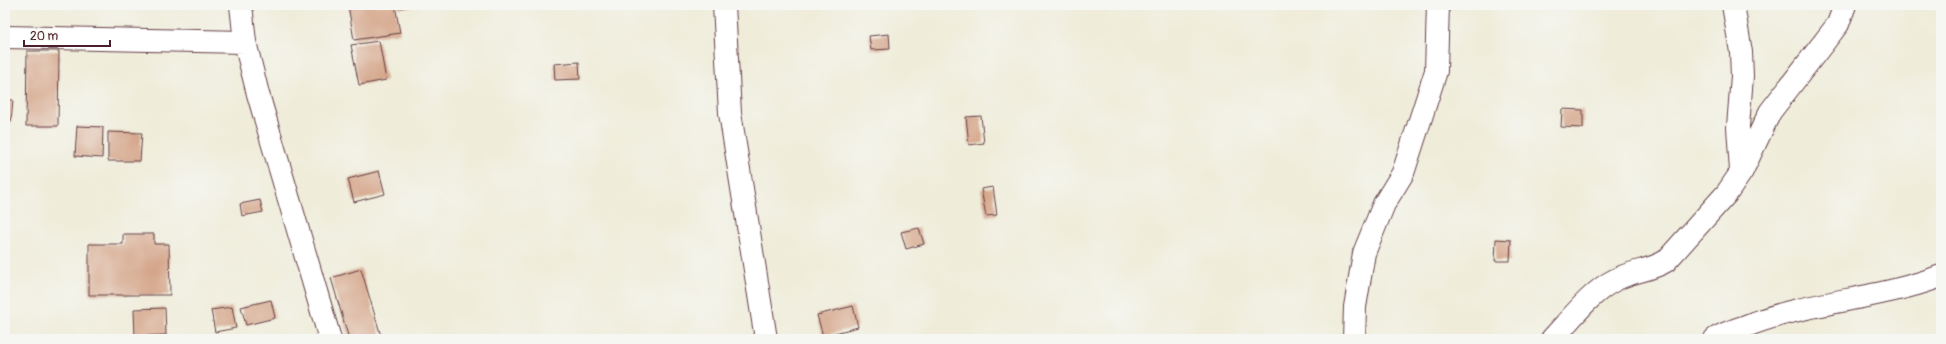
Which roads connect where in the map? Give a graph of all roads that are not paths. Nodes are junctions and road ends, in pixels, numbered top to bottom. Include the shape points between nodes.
1 (241, 5) edge
2 (724, 5) edge
3 (1438, 5) edge
4 (1733, 5) edge
5 (1845, 5) edge
6 (5, 37) edge
7 (245, 42) junction
8 (1742, 171) junction
9 (1941, 276) edge
10 (330, 339) edge
11 (766, 339) edge
12 (1354, 339) edge
13 (1552, 339) edge
14 (1715, 339) edge

1 - 7 street
2 - 11 street via 730,113
3 - 12 street via 1436,71 1403,173 1384,204 1364,253 1355,307
4 - 8 street via 1741,52 1738,127
5 - 8 street via 1838,24 1770,112
6 - 7 street
7 - 10 street
8 - 13 street via 1727,193 1666,261 1612,281
9 - 14 street via 1893,291 1784,312

